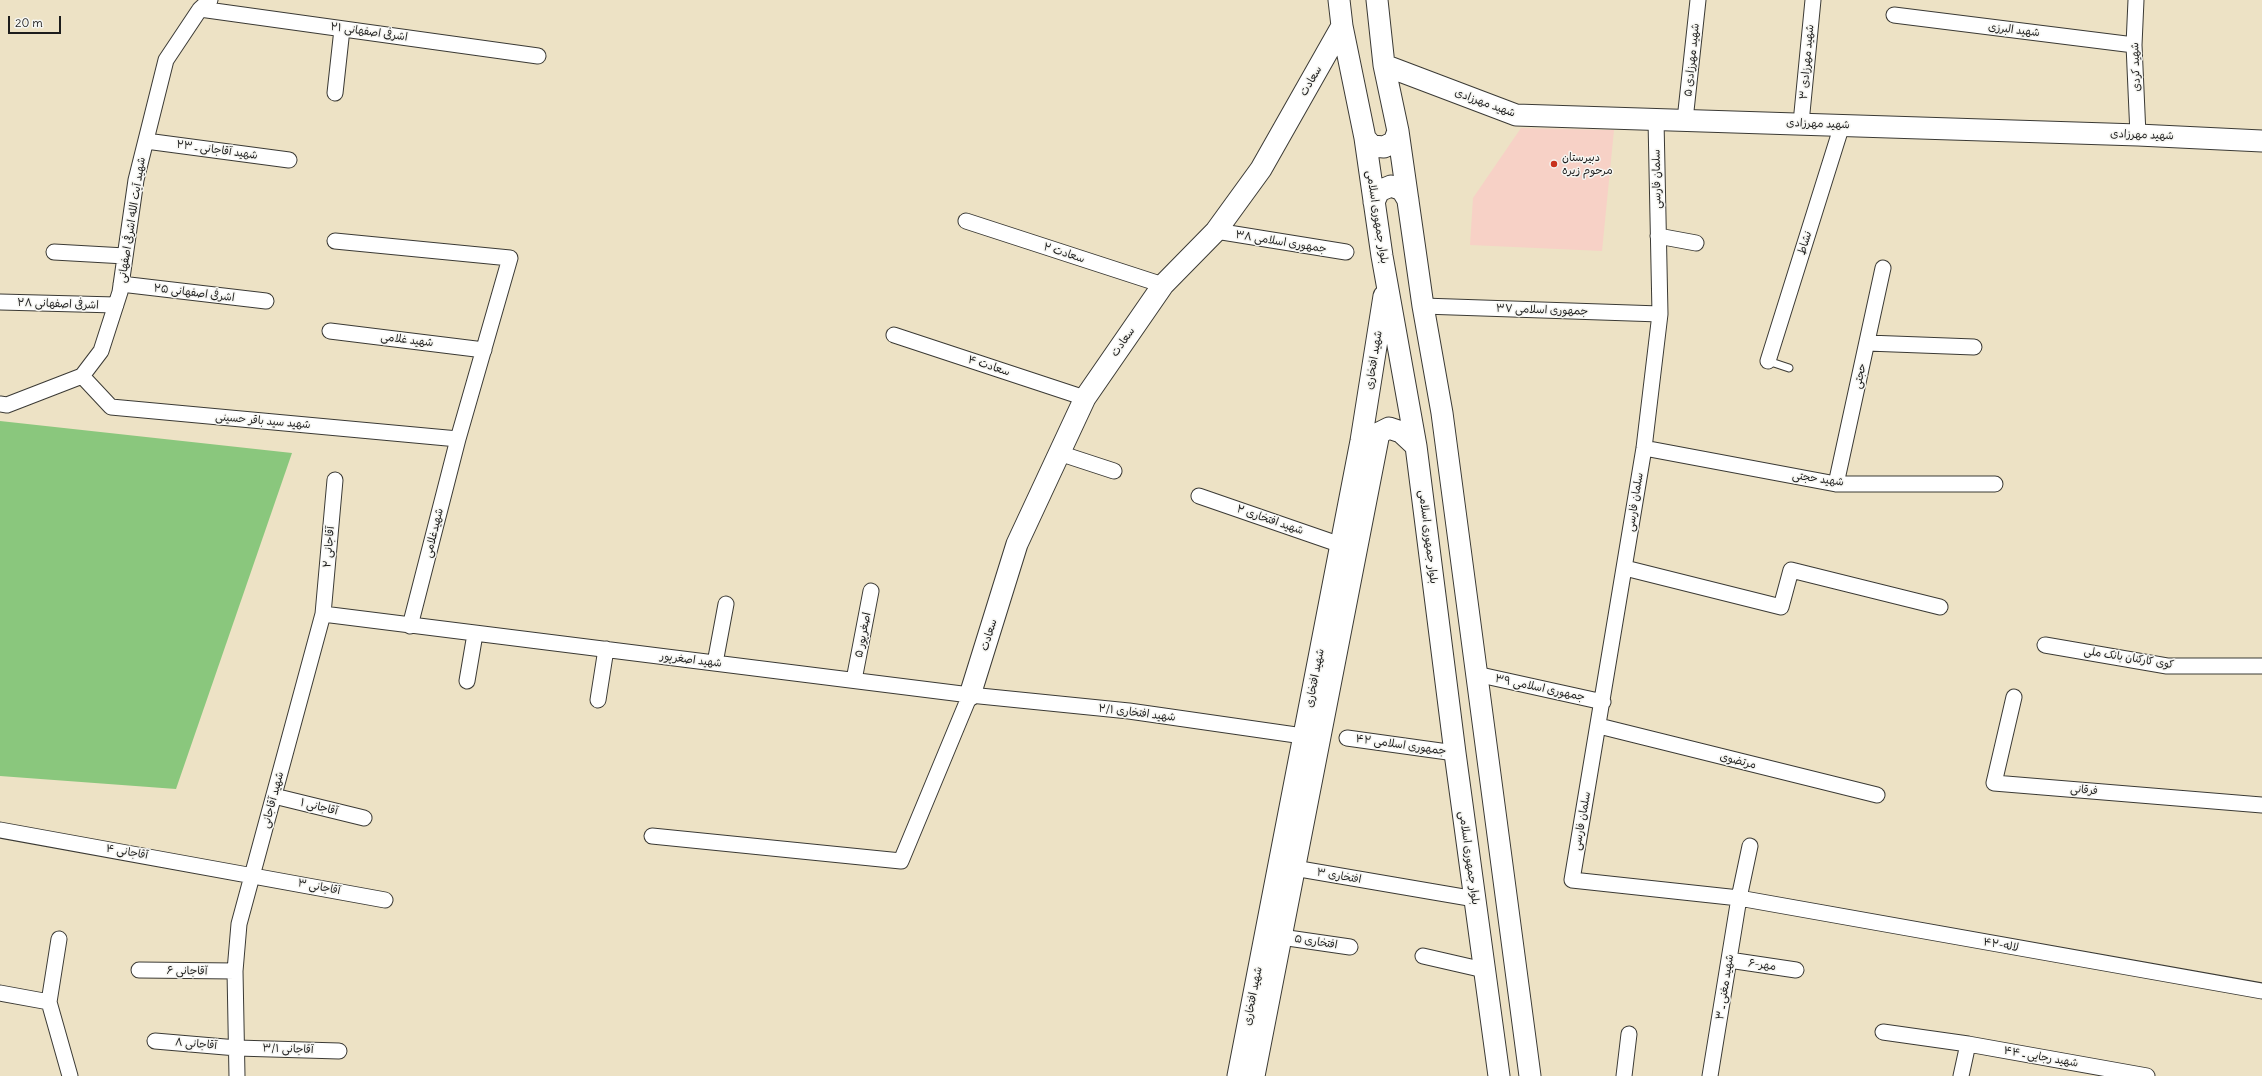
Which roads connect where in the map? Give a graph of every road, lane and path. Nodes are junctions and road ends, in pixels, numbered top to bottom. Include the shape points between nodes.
1 (1339, 0) edge
2 (1377, 0) edge
3 (1698, 0) edge
4 (1813, 0) edge
5 (2136, 0) edge
6 (205, 4) edge
7 (1894, 15) dead end
8 (1342, 26) junction
9 (342, 29) junction
10 (2134, 45) junction
11 (538, 56) dead end
12 (1384, 65) junction
13 (336, 93) dead end
14 (1656, 120) junction
15 (1685, 120) junction
16 (1801, 124) junction
17 (1842, 125) junction
18 (1398, 131) junction
19 (2138, 135) junction
20 (1365, 138) junction
21 (146, 141) junction
22 (2262, 141) edge
23 (289, 160) dead end
24 (1408, 200) junction
25 (1374, 202) junction
26 (966, 221) dead end
27 (1216, 231) junction
28 (1658, 236) junction
29 (335, 241) dead end
30 (1696, 243) dead end
31 (54, 252) dead end
32 (1346, 252) dead end
33 (125, 256) junction
34 (1883, 268) dead end
35 (1387, 280) junction
36 (121, 284) junction
37 (1163, 285) junction
38 (266, 301) dead end
39 (0, 302) edge
40 (116, 305) junction
41 (1423, 306) junction
42 (1660, 314) junction
43 (330, 331) dead end
44 (894, 335) dead end
45 (1867, 343) junction
46 (1974, 347) dead end
47 (484, 350) junction
48 (1768, 361) joint
49 (1789, 368) dead end
50 (82, 376) junction
51 (1085, 398) junction
52 (0, 404) edge
53 (458, 439) junction
54 (1416, 446) junction
55 (1368, 447) junction
56 (1644, 448) junction
57 (1059, 453) junction
58 (1114, 471) dead end
59 (335, 480) dead end
60 (1836, 484) junction
61 (1995, 484) dead end
62 (1199, 496) dead end
63 (1341, 545) junction
64 (1625, 568) junction
65 (872, 591) dead end
66 (726, 604) dead end
67 (1940, 607) dead end
68 (323, 614) junction
69 (410, 626) junction
70 (475, 634) junction
71 (2045, 644) dead end
72 (606, 649) junction
73 (715, 663) junction
74 (2262, 666) edge
75 (1476, 674) junction
76 (854, 680) junction
77 (467, 681) dead end
78 (970, 694) junction
79 (2014, 697) dead end
80 (598, 700) dead end
81 (1603, 702) junction
82 (1599, 726) junction
83 (1304, 736) junction
84 (1347, 738) dead end
85 (1455, 753) junction
86 (1877, 795) dead end
87 (274, 796) junction
88 (2262, 805) edge
89 (364, 818) dead end
90 (0, 830) edge
91 (652, 836) dead end
92 (1750, 846) dead end
93 (1294, 868) junction
94 (253, 875) junction
95 (1572, 880) joint
96 (1739, 898) junction
97 (1475, 899) junction
98 (385, 900) dead end
99 (1281, 937) junction
100 (59, 940) dead end
101 (1350, 947) dead end
102 (1423, 956) dead end
103 (1729, 960) junction
104 (139, 970) dead end
105 (1484, 970) junction
106 (1796, 970) dead end
107 (235, 971) junction
108 (2262, 991) edge
109 (0, 993) edge
110 (49, 1002) junction
111 (1883, 1032) dead end
112 (1629, 1034) dead end
113 (155, 1041) dead end
114 (1968, 1044) junction
115 (237, 1048) junction
116 (339, 1051) dead end
117 (70, 1076) edge
118 (237, 1076) edge
119 (1238, 1076) edge
120 (1254, 1076) edge
121 (1499, 1076) edge
122 (1530, 1076) edge
123 (1624, 1076) edge
124 (1710, 1076) edge
125 (1961, 1076) edge
126 (2147, 1076) edge

1 - 8 street, بلوار جمهوری اسلامی
2 - 12 street
3 - 15 street, شهید مهرزادی ۵
4 - 16 street, شهید مهرزادی ۳
5 - 10 street, شهید کردی
6 - 9 street, اشرفی اصفهانی ۲۱
6 - 21 street, شهید آیت الله اشرفی اصفهانی via 166,60
7 - 10 street, شهید البرزی
8 - 20 street, بلوار جمهوری اسلامی
8 - 27 street, سعادت via 1261,169
9 - 11 street, اشرفی اصفهانی ۲۱
9 - 13 street
10 - 19 street, شهید کردی
12 - 14 street, شهید مهرزادی via 1516,115
12 - 18 street
14 - 15 street, شهید مهرزادی
14 - 28 street, سلمان فارسی
15 - 16 street, شهید مهرزادی
16 - 17 street, شهید مهرزادی
17 - 19 street, شهید مهرزادی
17 - 48 street, نشاط
18 - 20 street via 1394,142 1384,147 1372,146
18 - 24 street
19 - 22 street, شهید مهرزادی
20 - 25 street, بلوار جمهوری اسلامی
21 - 23 street, شهید آقاجانی ـ ۲۳
21 - 33 street, شهید آیت الله اشرفی اصفهانی via 136,180
24 - 25 street via 1402,190 1391,186 1380,191
24 - 41 street
25 - 35 street, بلوار جمهوری اسلامی
26 - 37 street, سعادت ۲
27 - 32 street, جمهوری اسلامی ۳۸
27 - 37 street, سعادت
28 - 30 street
28 - 42 street, سلمان فارسی
29 - 47 street, شهیدغلامی via 510,258
31 - 33 street
33 - 36 street, شهید آیت الله اشرفی اصفهانی
34 - 45 street, حجتی
35 - 54 street, بلوار جمهوری اسلامی
35 - 55 street, شهید افتخاری
36 - 38 street, اشرفی اصفهانی ۲۵
36 - 40 street, شهید آیت الله اشرفی اصفهانی
37 - 51 street, سعادت
39 - 40 street, اشرفی اصفهانی ۲۸
40 - 50 street, شهید آیت الله اشرفی اصفهانی via 100,351
41 - 42 street, جمهوری اسلامی ۳۷
41 - 75 street via 1442,412
42 - 56 street, سلمان فارسی
43 - 47 street, شهید غلامی
44 - 51 street, سعادت ۴
45 - 46 street
45 - 60 street, حجتی
47 - 53 street, شهیدغلامی
48 - 49 lane
50 - 52 street via 7,405
50 - 53 street, شهید سید باقر حسینی via 111,407
51 - 57 street, سعادت
53 - 69 street, شهیدغلامی
54 - 55 street via 1401,432 1390,428 1379,433
54 - 85 street, بلوار جمهوری اسلامی
55 - 63 street, شهید افتخاری
55 - 93 street
56 - 60 street, شهید حجتی
56 - 64 street, سلمان فارسی
57 - 58 street
57 - 78 street, سعادت via 1017,544
59 - 68 street, آقاجانی ۲
60 - 61 street, شهید حجتی
62 - 63 street, شهید افتخاری ۲
63 - 83 street, شهید افتخاری
64 - 67 street via 1781,607 1791,570
64 - 81 street, سلمان فارسی
65 - 76 street, اصغرپور ۵
66 - 73 street
68 - 69 street
68 - 87 street, شهید آقاجانی
69 - 70 street, شهید اصغرپور
70 - 72 street, شهید اصغرپور
70 - 77 street
71 - 74 street, کوی کارکنان بانک ملی via 2167,666
72 - 73 street, شهید اصغرپور
72 - 80 street
73 - 76 street, شهید اصغرپور
75 - 81 street, جمهوری اسلامی ۳۹
75 - 122 street
76 - 78 street, شهید اصغرپور
78 - 83 street, شهید افتخاری ۲/۱ via 1129,711
78 - 91 street via 901,861
79 - 88 street, فرقانی via 1994,783
81 - 82 street, سلمان فارسی
82 - 86 street, مرتضوی
82 - 95 street, سلمان فارسی
83 - 119 street, شهید افتخاری
84 - 85 street, جمهوری اسلامی ۴۲
85 - 97 street, بلوار جمهوری اسلامی
87 - 89 street, آقاجانی ۱
87 - 94 street, شهید آقاجانی
90 - 94 street, آقاجانی ۴
92 - 96 street, شهید مغنی ـ ۳
93 - 97 street, افتخاری ۳
93 - 99 street
94 - 98 street, آقاجانی ۳
94 - 107 street, شهید آقاجانی via 239,924
95 - 96 street, لاله-۴۲
96 - 103 street, شهید مغنی ـ ۳
96 - 108 street, لاله-۴۲
97 - 105 street, بلوار جمهوری اسلامی
99 - 101 street, افتخاری ۵
99 - 120 street
100 - 110 street
102 - 105 street
103 - 106 street, مهر-۶
103 - 124 street, شهید مغنی ـ ۳
104 - 107 street, آقاجانی ۶
105 - 121 street, بلوار جمهوری اسلامی
107 - 115 street, شهید آقاجانی
109 - 110 street
110 - 117 street
111 - 114 street, شهید رجایی ـ ۴۴
112 - 123 street
113 - 115 street, آقاجانی ۸
114 - 125 street
114 - 126 street, شهید رجایی ـ ۴۴
115 - 116 street, آقاجانی ۳/۱
115 - 118 street, شهید آقاجانی

